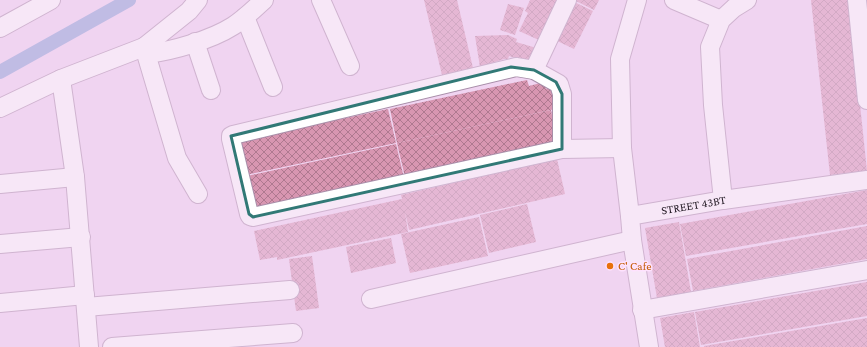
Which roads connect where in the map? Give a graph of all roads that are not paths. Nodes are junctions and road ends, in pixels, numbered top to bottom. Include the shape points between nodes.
1 (51, 0) edge
2 (198, 0) edge
3 (264, 0) edge
4 (321, 0) edge
5 (567, 0) edge
6 (637, 0) edge
7 (674, 0) edge
8 (747, 0) edge
9 (857, 0) edge
10 (714, 12) edge
11 (245, 17) junction
12 (0, 28) edge
13 (195, 42) junction
14 (145, 50) junction
15 (350, 66) dead end
16 (534, 70) junction
17 (61, 79) junction
18 (273, 87) dead end
19 (211, 90) dead end
20 (867, 100) edge
21 (0, 108) edge
22 (622, 148) junction
23 (562, 149) junction
24 (75, 177) junction
25 (867, 180) edge
26 (0, 184) edge
27 (198, 194) dead end
28 (723, 200) junction
29 (630, 216) junction
30 (81, 237) junction
31 (632, 240) junction
32 (0, 244) edge
33 (867, 270) edge
34 (290, 290) dead end
35 (371, 299) dead end
36 (85, 301) junction
37 (0, 303) edge
38 (642, 310) junction
39 (293, 333) dead end
40 (89, 347) edge
41 (112, 347) edge
42 (649, 347) edge

1 - 12 street
2 - 14 street
3 - 11 street
4 - 15 street
5 - 16 street
6 - 22 street via 620,59
7 - 10 street
8 - 10 street, STREET 43BT via 734,8
9 - 20 street
10 - 28 street, STREET 43BT via 710,47
11 - 13 street via 221,33
11 - 18 street
13 - 14 street via 162,52
13 - 19 street
14 - 17 street
14 - 27 street via 177,158
16 - 23 street via 556,82 561,89
16 - 23 street via 511,67 231,136 249,214 253,217
17 - 21 street
17 - 24 street
22 - 23 street
22 - 29 street
24 - 26 street
24 - 30 street
25 - 28 street
28 - 29 street, STREET 43BT
29 - 31 street
30 - 32 street
30 - 36 street
31 - 35 street
31 - 38 street
33 - 38 street
34 - 36 street
36 - 37 street
36 - 40 street
38 - 42 street
39 - 41 street

